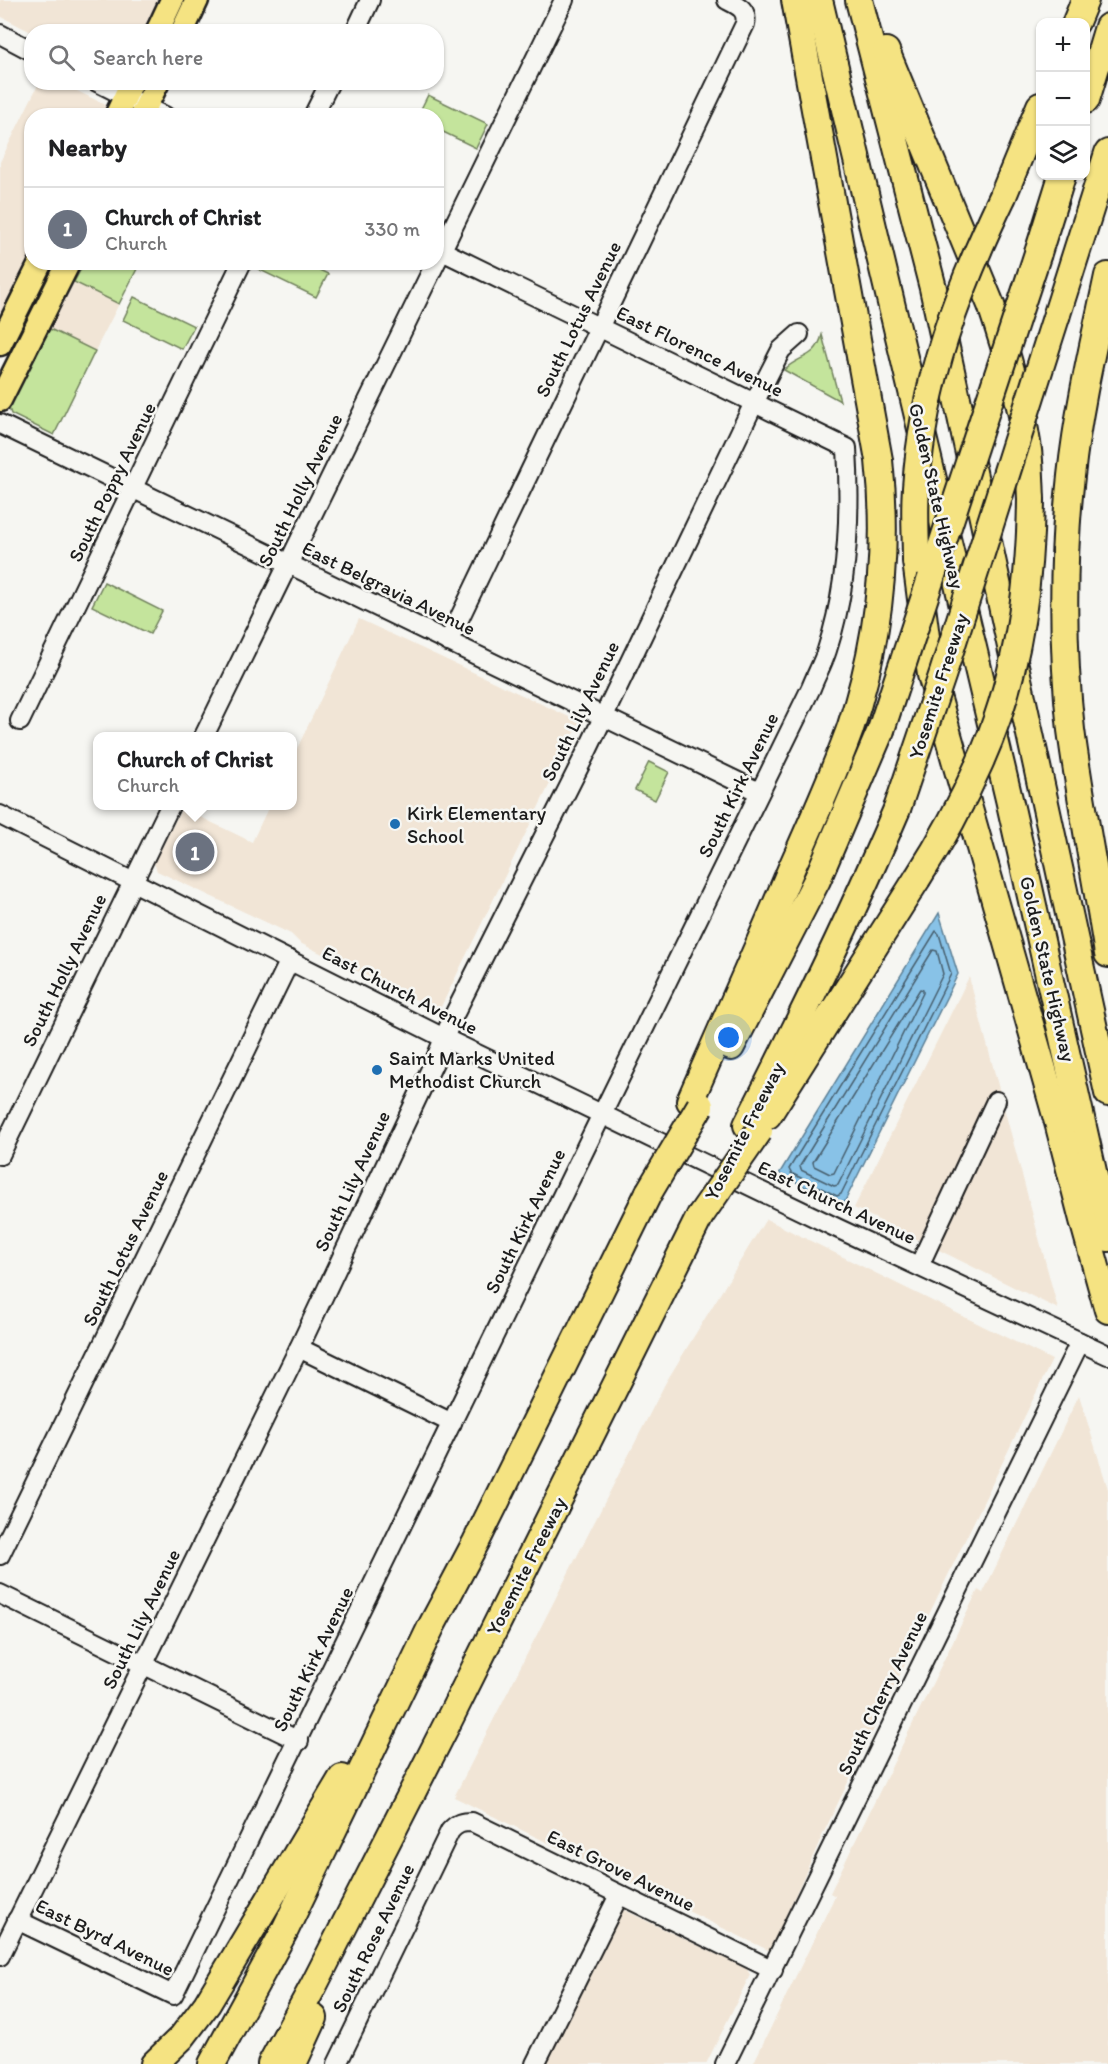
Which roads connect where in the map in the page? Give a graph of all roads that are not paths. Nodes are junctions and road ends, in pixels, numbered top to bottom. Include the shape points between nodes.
1 (172, 0) edge
2 (197, 0) edge
3 (370, 0) edge
4 (564, 0) edge
5 (728, 0) edge
6 (795, 0) edge
7 (819, 0) edge
8 (859, 0) edge
9 (868, 0) edge
10 (1085, 0) edge
11 (1078, 18) edge
12 (161, 24) edge
13 (186, 24) edge
14 (359, 24) edge
15 (1108, 27) edge
16 (0, 34) edge
17 (24, 47) edge
18 (1090, 87) edge
19 (110, 90) edge
20 (156, 90) edge
21 (326, 90) edge
22 (124, 98) edge
23 (143, 108) edge
24 (152, 108) edge
25 (318, 108) edge
26 (1036, 118) edge
27 (1108, 153) edge
28 (1061, 180) edge
29 (444, 243) edge
30 (444, 258) edge
31 (37, 270) edge
32 (65, 270) edge
33 (238, 270) edge
34 (431, 270) edge
35 (1108, 276) edge
36 (598, 327) junction
37 (799, 334) dead end
38 (0, 344) edge
39 (0, 400) edge
40 (754, 403) junction
41 (0, 424) edge
42 (848, 448) joint
43 (134, 489) junction
44 (288, 564) junction
45 (448, 642) junction
46 (603, 717) junction
47 (20, 721) dead end
48 (206, 732) edge
49 (759, 792) junction
50 (168, 810) edge
51 (0, 815) edge
52 (133, 881) junction
53 (1108, 954) edge
54 (290, 960) junction
55 (444, 1038) junction
56 (1108, 1094) edge
57 (996, 1101) dead end
58 (695, 1103) junction
59 (602, 1114) junction
60 (753, 1128) junction
61 (0, 1155) edge
62 (1108, 1238) edge
63 (919, 1266) junction
64 (1108, 1310) edge
65 (1082, 1342) junction
66 (298, 1348) junction
67 (1108, 1355) edge
68 (452, 1423) junction
69 (0, 1555) edge
70 (0, 1594) edge
71 (432, 1625) junction
72 (144, 1665) junction
73 (447, 1724) junction
74 (299, 1741) junction
75 (450, 1831) joint
76 (619, 1895) junction
77 (17, 1920) junction
78 (0, 1956) edge
79 (773, 1970) junction
80 (173, 1995) joint
81 (154, 2064) edge
82 (212, 2064) edge
83 (271, 2064) edge
84 (293, 2064) edge
85 (337, 2064) edge
86 (535, 2064) edge
87 (725, 2064) edge

1 - 12 main road
2 - 13 main road
3 - 14 street
4 - 29 street, South Holly Avenue
5 - 36 street, South Lotus Avenue via 741,8 745,24
6 - 58 highway via 879,460 884,524 882,576 872,647 849,729
7 - 62 highway, Golden State Highway via 1010,799
8 - 56 highway, Golden State Highway via 933,288
9 - 60 highway, bridge via 1004,342 1028,445 1029,566 1010,673 997,718 963,800 917,879
10 - 11 highway
15 - 18 highway
16 - 17 street
19 - 22 street
20 - 24 main road
21 - 25 street
22 - 23 street
26 - 64 highway, bridge via 963,283 933,372 916,489 916,561 931,675
27 - 60 highway, Yosemite Freeway, bridge via 897,809
28 - 58 highway, Yosemite Freeway, bridge via 881,730 817,880
30 - 36 street, East Florence Avenue
31 - 38 main road
32 - 39 main road
33 - 43 street, South Poppy Avenue
34 - 44 street, South Holly Avenue
35 - 53 highway via 1082,396 1071,477 1065,644 1071,729
36 - 40 street, East Florence Avenue
36 - 45 street, South Lotus Avenue
37 - 40 street, South Lily Avenue via 781,350
40 - 42 street, East Florence Avenue
40 - 46 street, South Lily Avenue
41 - 43 street, East Belgravia Avenue
42 - 49 street, South Kirk Avenue via 846,549 834,625 811,688
43 - 44 street, East Belgravia Avenue
43 - 47 street, South Poppy Avenue
44 - 45 street, East Belgravia Avenue
44 - 48 street, South Holly Avenue
45 - 46 street, East Belgravia Avenue
46 - 49 street, East Belgravia Avenue
46 - 55 street, South Lily Avenue
49 - 59 street, South Kirk Avenue
50 - 52 street, South Holly Avenue
51 - 52 street, East Church Avenue
52 - 54 street, East Church Avenue
52 - 61 street, South Holly Avenue
54 - 55 street, East Church Avenue
54 - 69 street, South Lotus Avenue
55 - 59 street, East Church Avenue
55 - 66 street, South Lily Avenue
57 - 63 street
58 - 71 highway, Yosemite Freeway, bridge
59 - 63 street, East Church Avenue
59 - 68 street, South Kirk Avenue
60 - 73 highway, Yosemite Freeway, bridge via 700,1216
63 - 65 street, East Church Avenue
65 - 67 street, East Church Avenue
65 - 79 street, South Cherry Avenue
66 - 68 street
66 - 72 street, South Lily Avenue
68 - 74 street, South Kirk Avenue
70 - 72 street
71 - 81 highway via 207,2004 182,2037
71 - 82 highway, Yosemite Freeway via 285,1930
72 - 74 street
72 - 77 street, South Lily Avenue
73 - 83 highway, Yosemite Freeway
73 - 84 highway via 392,1854
74 - 80 street, South Kirk Avenue
75 - 76 street, East Grove Avenue via 455,1825 472,1822
75 - 85 street, South Rose Avenue
76 - 79 street, East Grove Avenue
76 - 86 street
77 - 78 street, South Lily Avenue
77 - 80 street, East Byrd Avenue
79 - 87 street, South Cherry Avenue

